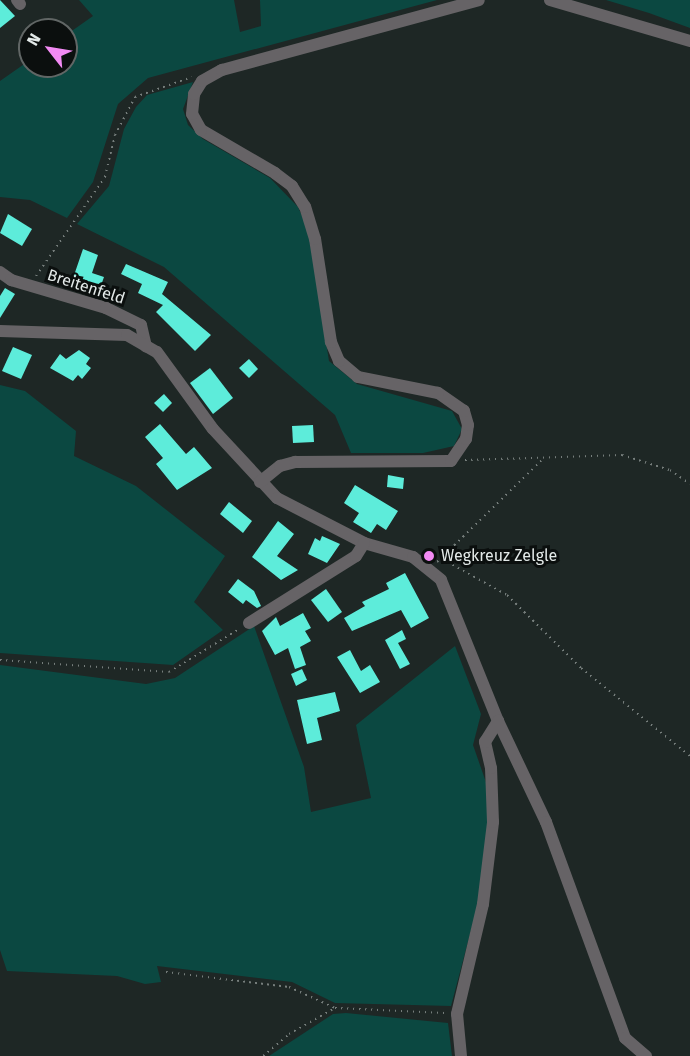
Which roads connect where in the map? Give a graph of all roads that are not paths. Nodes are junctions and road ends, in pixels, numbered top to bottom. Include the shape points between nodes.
1 (479, 0) edge
2 (550, 0) edge
3 (690, 41) edge
4 (0, 272) edge
5 (0, 331) edge
6 (146, 346) junction
7 (260, 482) junction
8 (364, 543) junction
9 (249, 623) road end
10 (498, 721) junction
11 (461, 1056) edge
12 (646, 1056) edge

1 - 7 street via 222,70 202,81 194,94 192,114 201,130 292,186 305,207 315,239 331,342 339,361 358,377 438,393 464,411 466,439 451,461 295,462 280,466
2 - 3 street
4 - 6 street, Breitenfeld via 29,286 106,308 141,325
5 - 6 street via 127,335
6 - 7 street via 157,352 213,429
7 - 8 street via 290,508
8 - 9 street via 356,556
8 - 10 street via 413,557 429,567 452,601
10 - 11 street via 485,742 492,768 493,822 483,904 457,1014
10 - 12 street via 546,822 626,1038

